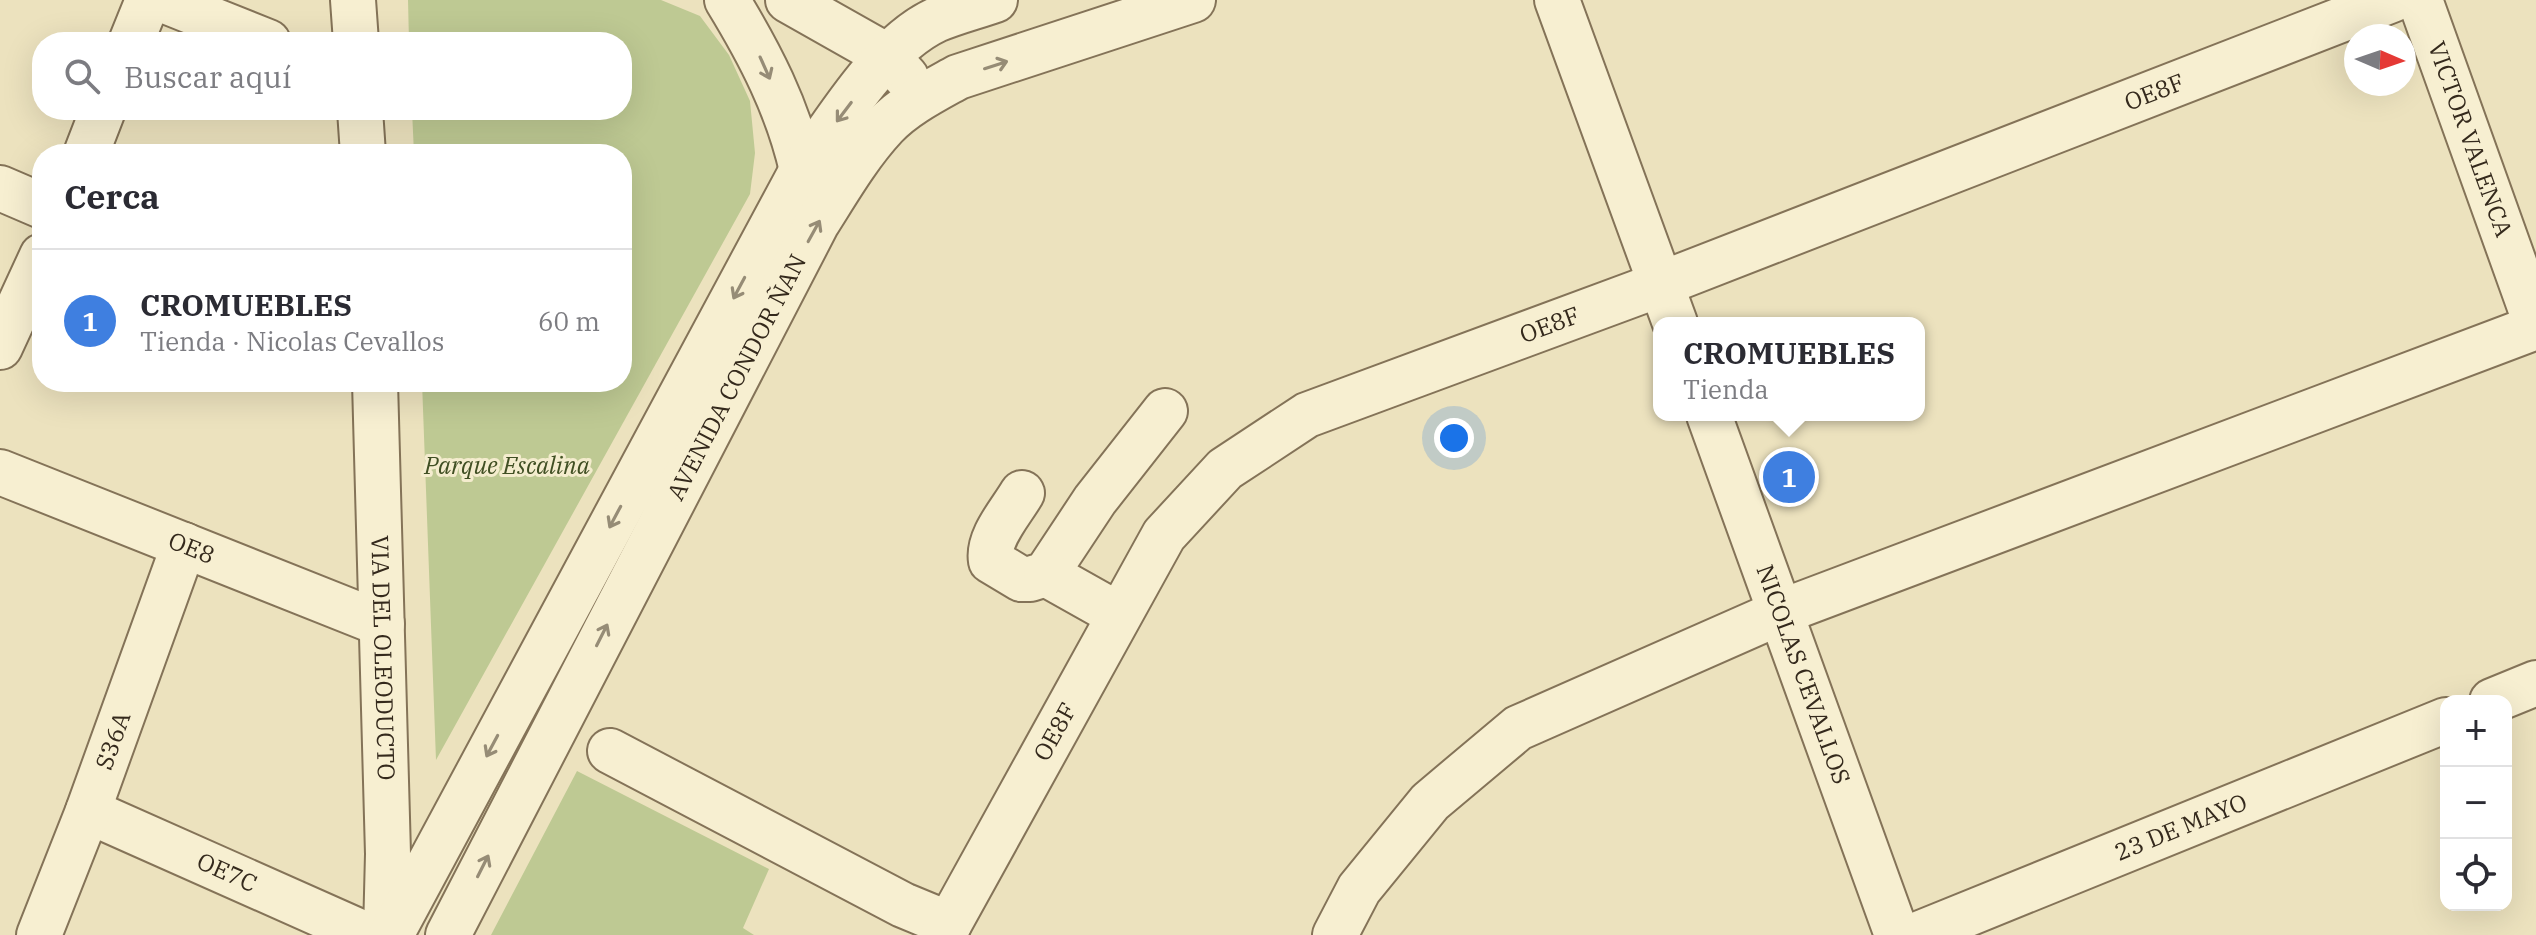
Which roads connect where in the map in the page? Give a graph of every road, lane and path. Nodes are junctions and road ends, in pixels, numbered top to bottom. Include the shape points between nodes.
1 (148, 0) edge
2 (163, 0) edge
3 (353, 0) edge
4 (727, 0) edge
5 (788, 0) edge
6 (995, 0) edge
7 (1193, 0) edge
8 (1557, 0) edge
9 (2392, 0) edge
10 (2420, 0) edge
11 (941, 10) edge
12 (135, 32) edge
13 (243, 32) edge
14 (355, 32) edge
15 (887, 56) junction
16 (924, 96) junction
17 (99, 120) edge
18 (361, 120) edge
19 (90, 144) edge
20 (362, 144) edge
21 (802, 170) junction
22 (0, 188) edge
23 (32, 202) edge
24 (32, 278) edge
25 (1668, 304) edge
26 (2536, 326) edge
27 (0, 347) edge
28 (375, 392) edge
29 (1165, 411) dead end
30 (1711, 421) edge
31 (0, 472) edge
32 (1022, 493) dead end
33 (184, 545) junction
34 (1046, 574) junction
35 (1781, 612) junction
36 (1119, 615) junction
37 (382, 624) junction
38 (2536, 683) edge
39 (2507, 695) edge
40 (2440, 722) edge
41 (610, 751) dead end
42 (88, 811) junction
43 (946, 930) edge
44 (39, 935) edge
45 (367, 935) edge
46 (388, 935) edge
47 (448, 935) edge
48 (1335, 935) edge
49 (1897, 935) edge
50 (1916, 935) edge

1 - 12 street
2 - 13 street
3 - 14 street
4 -> 21 street via 758,51 793,131
5 - 15 street
6 - 11 street, AVENIDA CONDOR ÑAN
16 -> 7 street, AVENIDA CONDOR ÑAN via 958,77
8 - 25 street
9 - 25 street, OE8F
10 - 26 street, VICTOR VALENCA
11 - 15 street, AVENIDA CONDOR ÑAN
15 - 16 street
15 -> 21 street, AVENIDA CONDOR ÑAN
47 -> 16 street, AVENIDA CONDOR ÑAN via 817,223 887,124
17 - 19 street
18 - 20 street
21 -> 46 street, AVENIDA CONDOR ÑAN
22 - 23 street
24 - 27 street
25 - 36 street, OE8F via 1307,415 1225,469 1164,535
26 - 35 street
28 - 37 street, VIA DEL OLEODUCTO
29 - 34 street via 1095,500
30 - 35 street, NICOLAS CEVALLOS
31 - 33 street, OE8
32 - 34 street via 993,541 991,561 1021,579
33 - 37 street, OE8
33 - 42 street, S36A
34 - 36 street
35 - 48 street via 1518,728 1430,802 1359,889
35 - 49 street, NICOLAS CEVALLOS
36 - 43 street, OE8F
37 - 46 street, VIA DEL OLEODUCTO
38 - 39 street
40 - 50 street, 23 DE MAYO
41 - 43 street
42 - 44 street, S36A
42 - 45 street, OE7C

